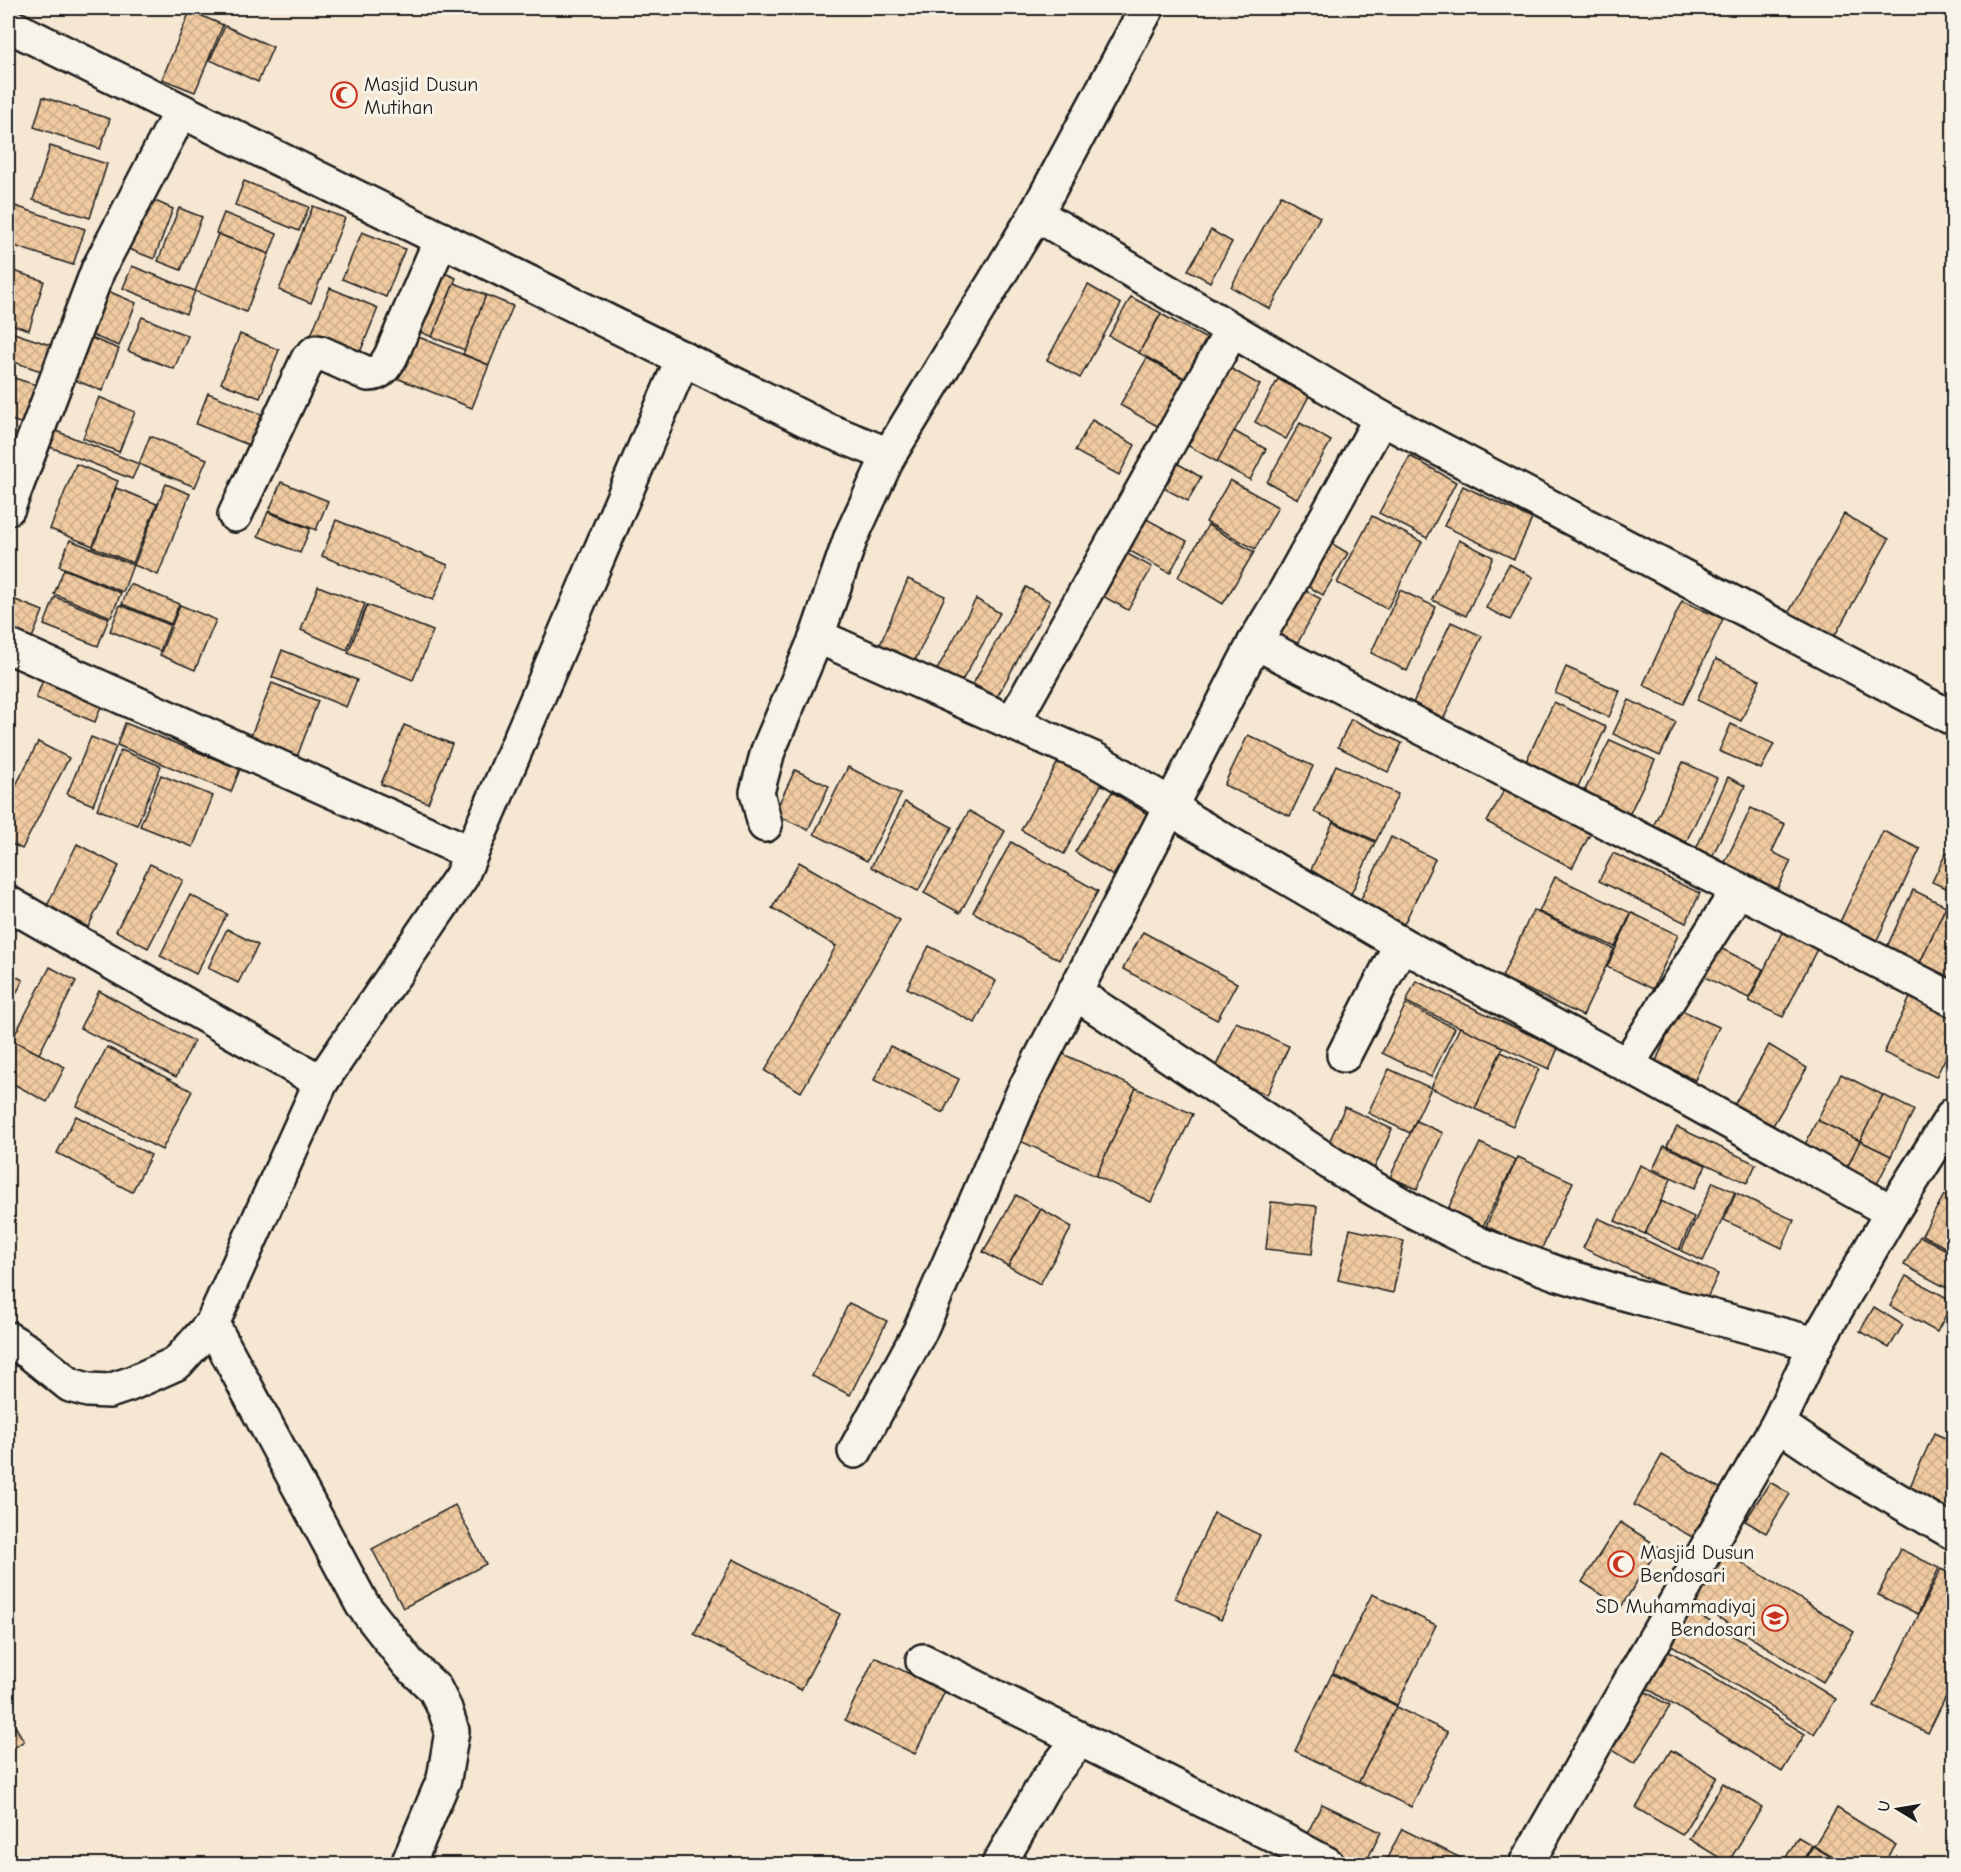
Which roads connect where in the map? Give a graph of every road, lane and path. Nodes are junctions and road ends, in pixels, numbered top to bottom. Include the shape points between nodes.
1 (1147, 8) edge
2 (8, 25) edge
3 (181, 111) junction
4 (1036, 213) junction
5 (441, 239) junction
6 (1232, 330) junction
7 (682, 358) junction
8 (1381, 418) junction
9 (889, 455) junction
10 (8, 508) edge
11 (235, 514) dead end
12 (817, 636) junction
13 (1255, 642) junction
14 (8, 646) edge
15 (1953, 719) edge
16 (1013, 722) junction
17 (1171, 805) junction
18 (765, 825) dead end
19 (471, 853) junction
20 (1738, 890) junction
21 (8, 903) edge
22 (1401, 944) junction
23 (1074, 992) junction
24 (1953, 1000) edge
25 (1344, 1055) dead end
26 (1627, 1065) junction
27 (321, 1082) junction
28 (1953, 1114) edge
29 (1892, 1212) junction
30 (212, 1324) junction
31 (8, 1339) edge
32 (1816, 1344) junction
33 (1778, 1424) junction
34 (855, 1451) dead end
35 (1953, 1533) edge
36 (923, 1661) dead end
37 (1079, 1740) junction
38 (408, 1864) edge
39 (999, 1864) edge
40 (1327, 1864) edge
41 (1526, 1864) edge

1 - 4 street
2 - 3 street
3 - 5 street
3 - 10 street via 98,270
4 - 6 street
4 - 9 street
5 - 7 street
5 - 11 street via 382,370 368,374 316,352 308,360
6 - 8 street
6 - 16 street
7 - 9 street via 827,430
7 - 19 street
8 - 13 street
8 - 15 street
9 - 12 street via 851,537
12 - 16 street
12 - 18 street via 768,751 757,792
13 - 17 street
13 - 20 street
14 - 19 street
16 - 17 street via 1094,759
17 - 22 street via 1189,820
17 - 23 street
19 - 27 street via 461,877
20 - 24 street
20 - 26 street
21 - 27 street
22 - 25 street
22 - 26 street
23 - 32 street via 1335,1166 1480,1245 1619,1292
23 - 34 street via 1023,1093 920,1332
26 - 29 street
27 - 30 street
28 - 29 street
29 - 32 street
30 - 31 street via 177,1363 109,1391 70,1385
30 - 38 street via 362,1604 408,1663 435,1689 445,1709 452,1731 444,1779
32 - 33 street
33 - 35 street via 1846,1470
33 - 41 street
36 - 37 street
37 - 39 street via 1046,1782
37 - 40 street

